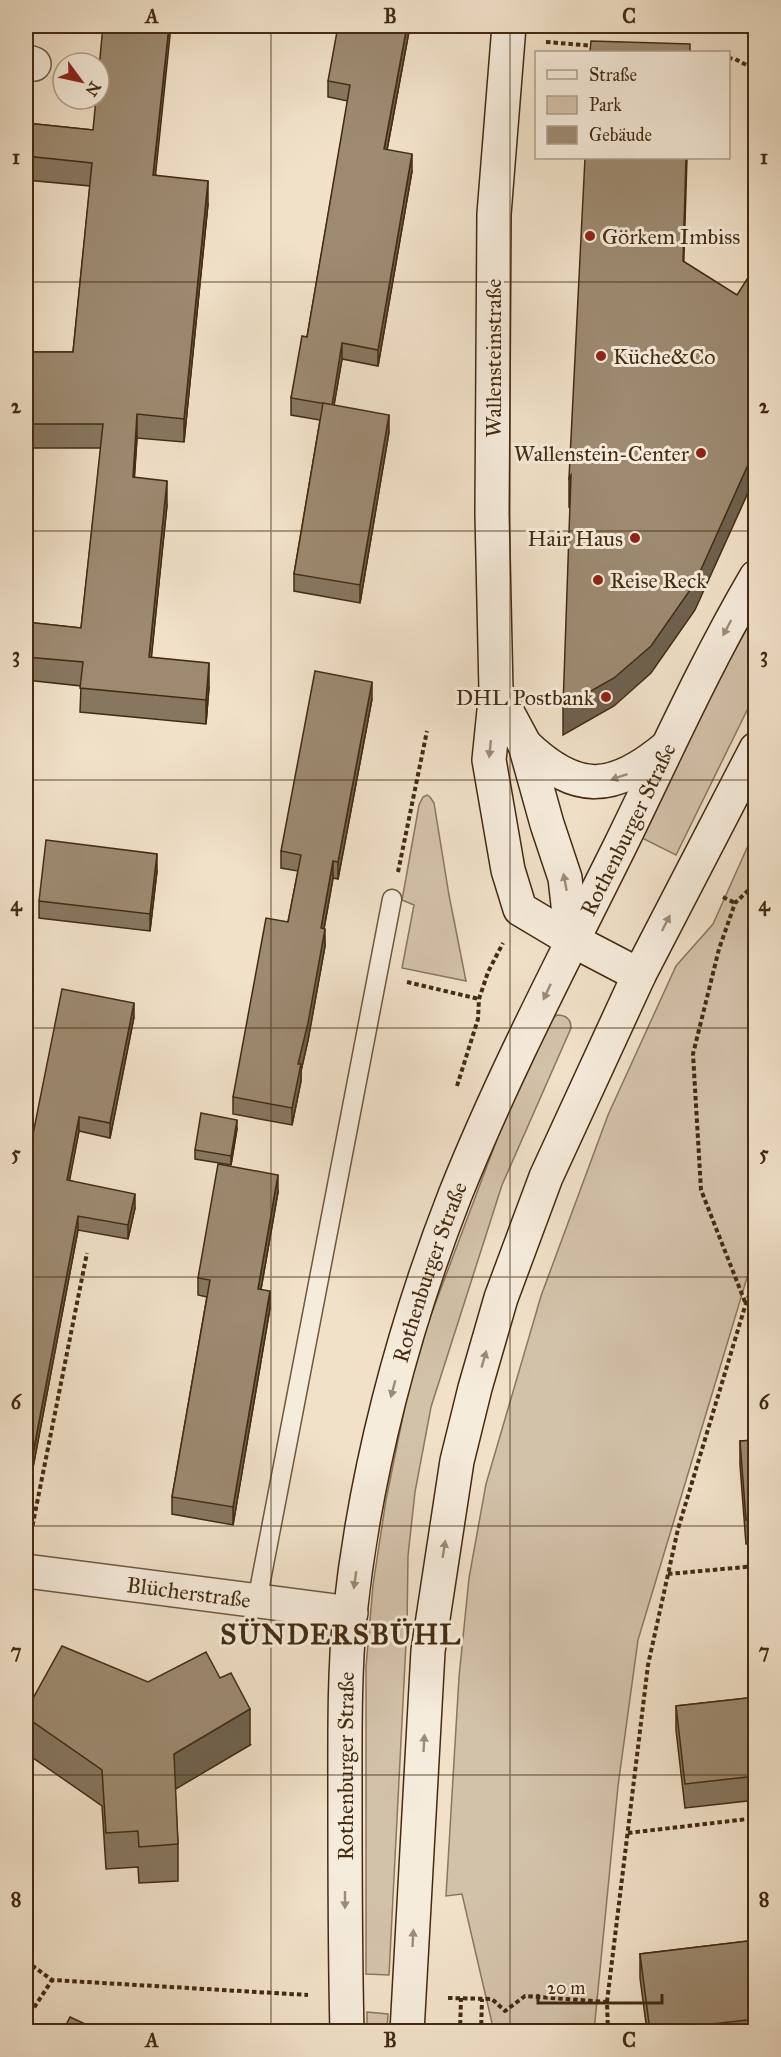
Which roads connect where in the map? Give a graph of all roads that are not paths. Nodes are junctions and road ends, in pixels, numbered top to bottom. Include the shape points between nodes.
1 (508, 33) edge
2 (756, 577) edge
3 (496, 691) junction
4 (525, 745) junction
5 (669, 746) junction
6 (756, 748) edge
7 (392, 899) road end
8 (572, 940) junction
9 (639, 975) junction
10 (28, 1556) edge
11 (257, 1601) junction
12 (351, 1613) junction
13 (347, 2031) edge
14 (407, 2031) edge

1 - 3 main road, Wallensteinstraße via 494,214 492,514
2 -> 5 main road, Rothenburger Straße via 709,660
3 - 4 main road, Wallensteinstraße
3 -> 8 main road, Wallensteinstraße via 489,760 508,870 520,909
5 -> 4 main road via 625,775 583,782 566,776
8 -> 4 main road, Wallensteinstraße via 565,878
5 - 8 main road, Rothenburger Straße
9 -> 6 main road
7 - 11 lane
8 - 9 main road
8 -> 12 main road, Rothenburger Straße via 455,1196 417,1305 386,1415 363,1526
14 -> 9 main road via 428,1651 457,1461 501,1298 546,1177
10 - 11 main road, Blücherstraße
11 - 12 main road, Blücherstraße
12 -> 13 main road, Rothenburger Straße via 345,1692

